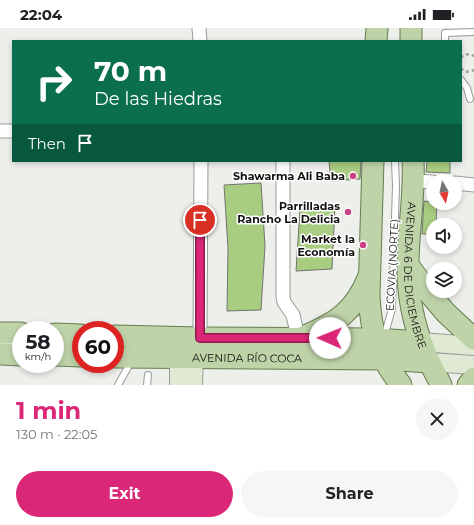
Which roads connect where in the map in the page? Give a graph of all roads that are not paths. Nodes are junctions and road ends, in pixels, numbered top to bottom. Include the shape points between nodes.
1 (200, 28) edge
2 (411, 28) edge
3 (472, 32) dead end
4 (200, 40) edge
5 (410, 40) edge
6 (445, 40) edge
7 (462, 81) edge
8 (470, 99) dead end
9 (0, 131) edge
10 (12, 131) edge
11 (201, 162) edge
12 (283, 162) edge
13 (373, 162) edge
14 (397, 162) edge
15 (414, 173) edge
16 (462, 184) edge
17 (474, 185) edge
18 (408, 265) junction
19 (371, 270) junction
20 (0, 333) edge
21 (12, 334) edge
22 (200, 338) junction
23 (299, 338) junction
24 (474, 339) edge
25 (411, 341) junction
26 (366, 343) junction
27 (0, 344) edge
28 (12, 344) edge
29 (474, 346) edge
30 (127, 347) edge
31 (153, 350) dead end
32 (0, 354) edge
33 (12, 355) edge
34 (187, 358) junction
35 (384, 359) junction
36 (429, 362) junction
37 (474, 365) edge
38 (148, 375) dead end
39 (474, 378) edge
40 (118, 385) edge
41 (147, 385) edge
42 (179, 385) edge
43 (193, 385) edge
44 (401, 385) edge
45 (441, 385) edge
46 (468, 385) edge

1 - 4 street
2 - 5 main road
3 - 6 lane via 445,33
7 - 8 lane
9 - 10 street
11 - 22 street
12 - 23 street via 283,297 293,315
13 - 19 main road
14 - 15 lane, ECOVIA (NORTE)
15 - 18 main road, AVENIDA 6 DE DICIEMBRE
15 - 26 lane, ECOVIA (NORTE) via 392,309 386,330
16 - 17 street
18 - 24 main road via 446,313
18 - 25 main road, AVENIDA 6 DE DICIEMBRE
19 - 23 main road via 356,302 341,318
19 - 26 main road via 370,318
20 - 21 main road
22 - 23 main road, AVENIDA RÍO COCA
22 - 30 main road, AVENIDA RÍO COCA
23 - 26 main road, AVENIDA RÍO COCA
25 - 26 main road, AVENIDA RÍO COCA
25 - 29 main road, AVENIDA RÍO COCA
25 - 35 main road
25 - 36 main road, AVENIDA 6 DE DICIEMBRE
26 - 35 main road
27 - 28 lane
30 - 31 lane
30 - 34 main road, AVENIDA RÍO COCA
30 - 40 lane
32 - 33 main road
34 - 35 main road, AVENIDA RÍO COCA
34 - 42 main road
34 - 43 main road
35 - 36 main road, AVENIDA RÍO COCA
35 - 44 main road
36 - 37 main road, AVENIDA RÍO COCA
36 - 45 main road, AVENIDA 6 DE DICIEMBRE
38 - 41 lane
39 - 46 main road

